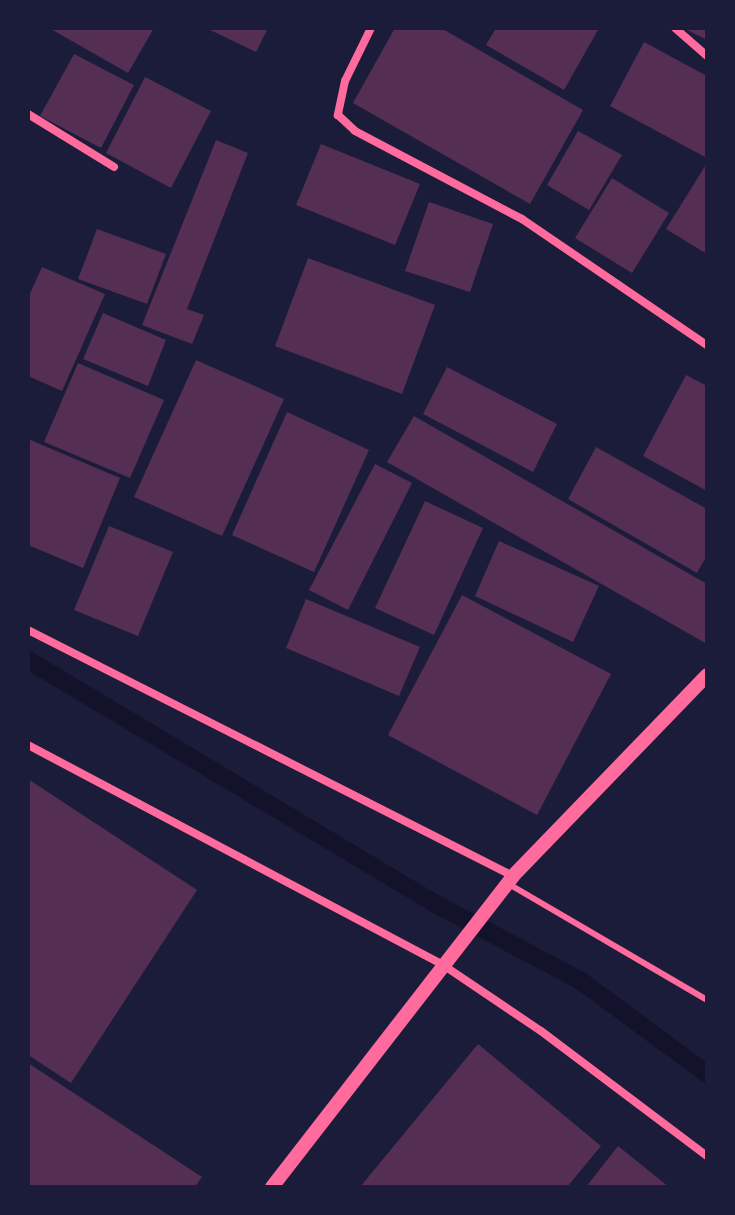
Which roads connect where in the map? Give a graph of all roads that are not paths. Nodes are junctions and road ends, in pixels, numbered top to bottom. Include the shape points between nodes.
1 (371, 28) edge
2 (675, 28) edge
3 (707, 56) edge
4 (28, 114) edge
5 (114, 167) dead end
6 (707, 345) edge
7 (28, 630) edge
8 (707, 675) edge
9 (28, 745) edge
10 (507, 883) junction
11 (443, 965) junction
12 (707, 1000) edge
13 (707, 1156) edge
14 (272, 1187) edge

1 - 6 street via 342,90 338,115 355,131 522,219
2 - 3 street
4 - 5 street
7 - 10 street
8 - 10 street
9 - 11 street
10 - 11 street
10 - 12 lane
11 - 13 street
11 - 14 street

